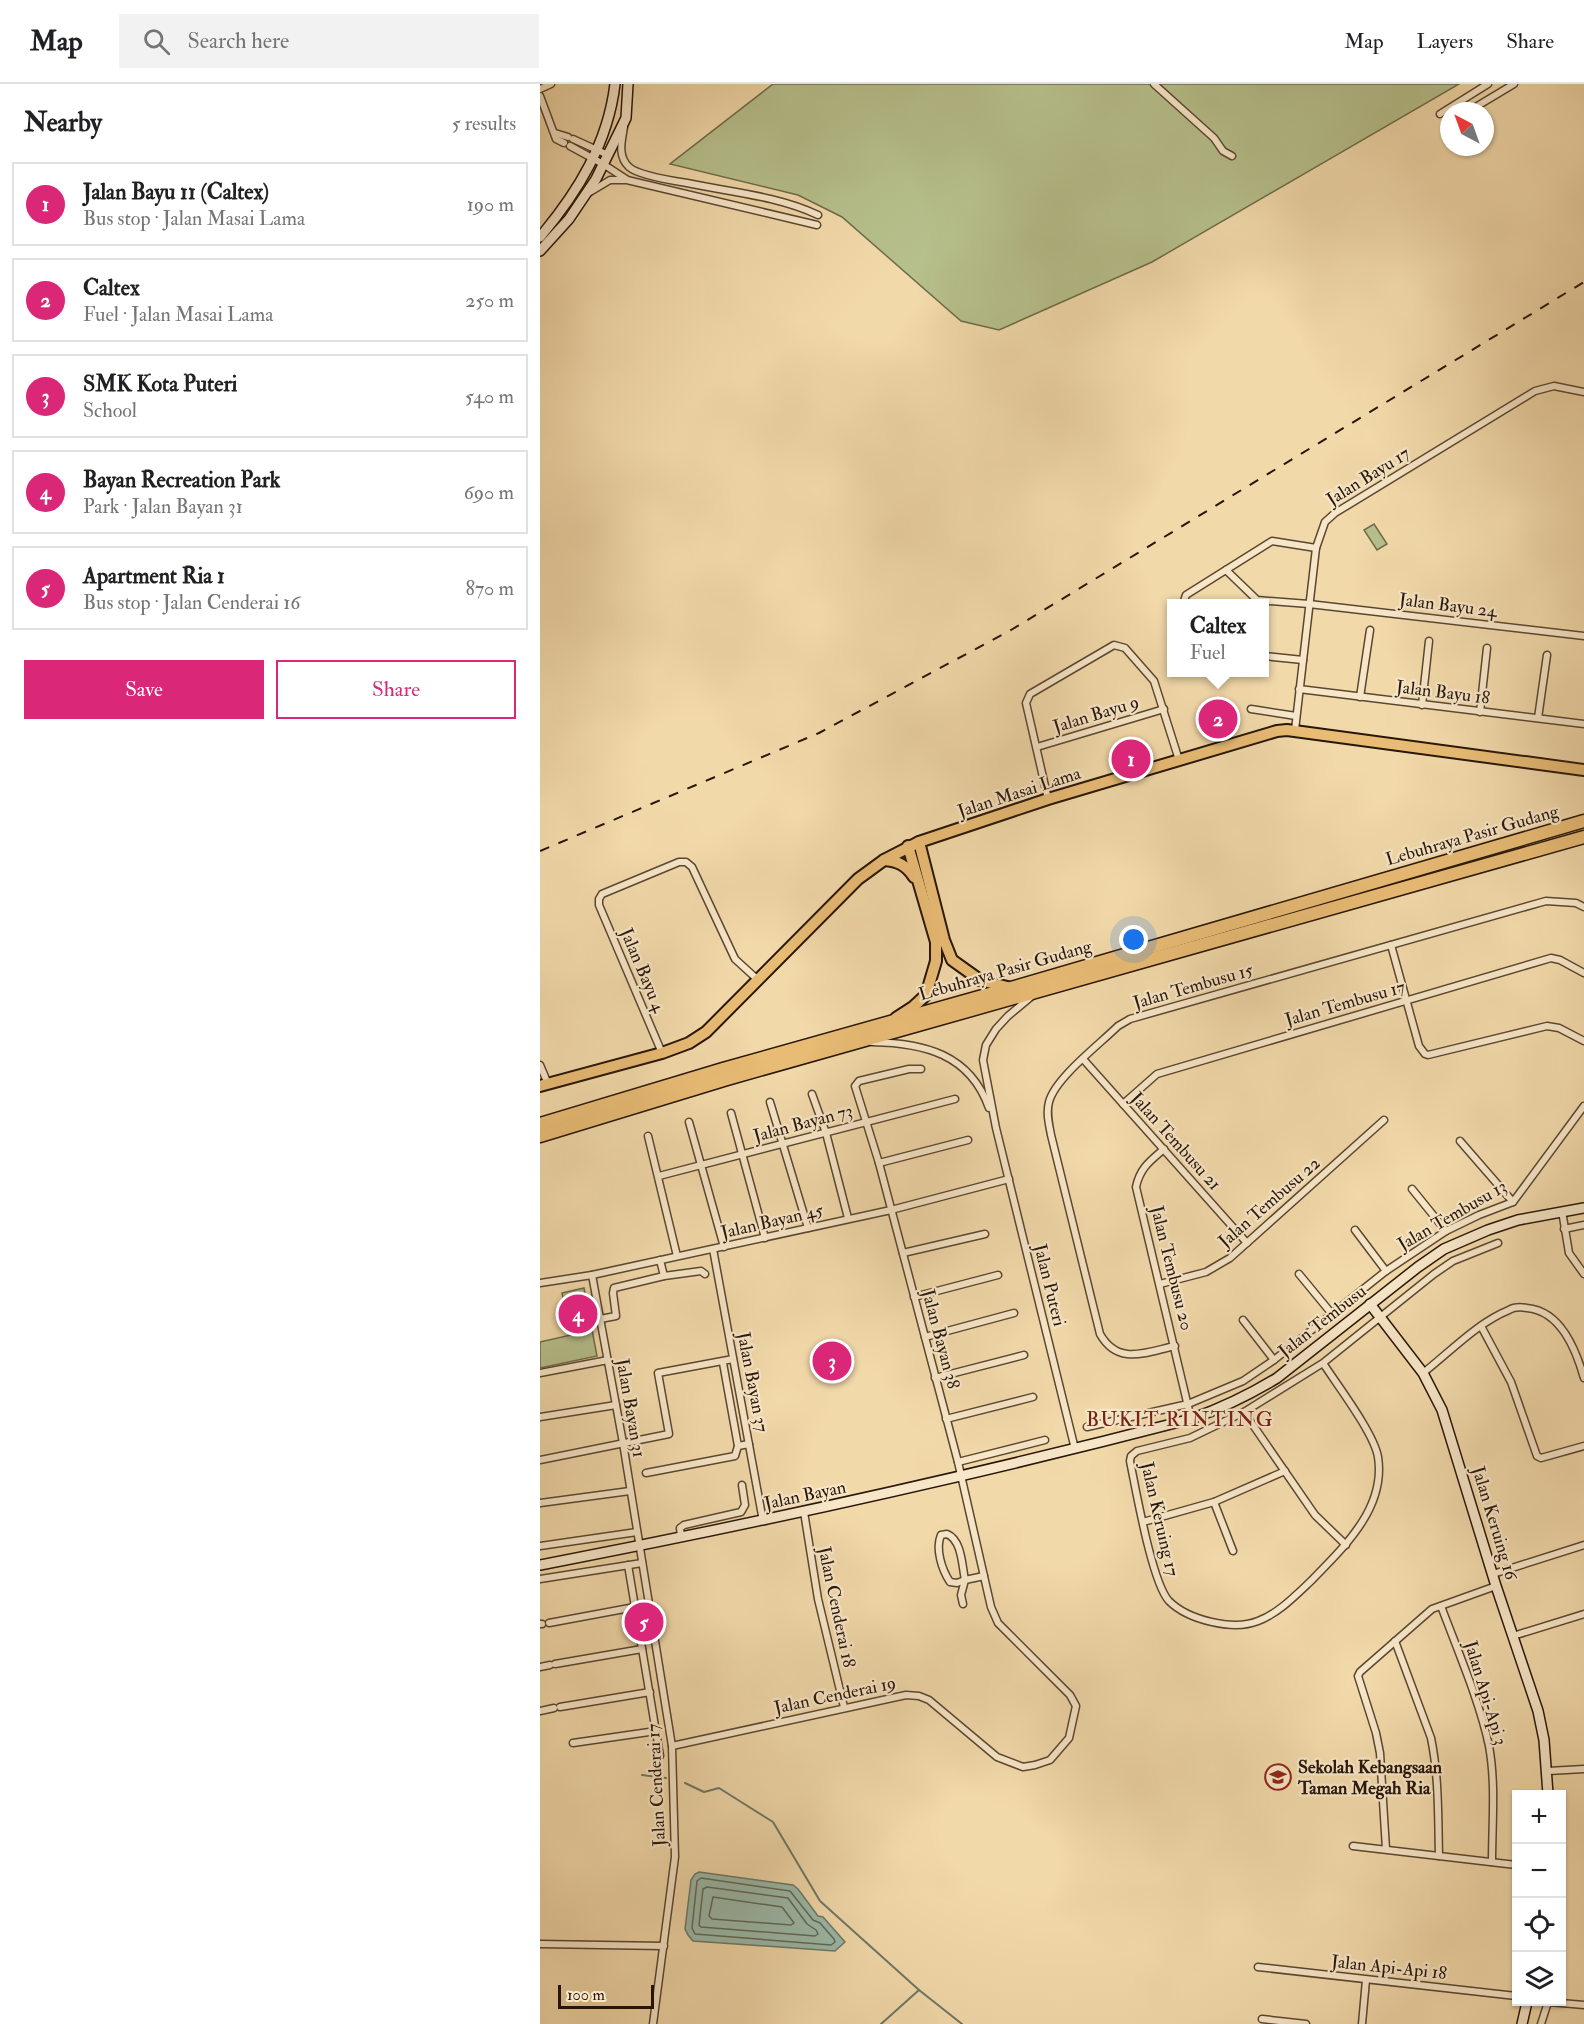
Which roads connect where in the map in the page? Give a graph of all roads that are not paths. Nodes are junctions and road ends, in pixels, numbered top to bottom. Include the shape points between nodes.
1 (551, 84) edge
2 (615, 84) edge
3 (628, 84) edge
4 (1154, 84) edge
5 (1488, 84) edge
6 (1514, 84) edge
7 (540, 88) edge
8 (540, 96) edge
9 (1459, 102) edge
10 (1484, 102) edge
11 (626, 118) junction
12 (571, 143) junction
13 (598, 150) junction
14 (608, 155) junction
15 (1233, 156) dead end
16 (593, 159) junction
17 (603, 164) junction
18 (627, 180) junction
19 (583, 198) junction
20 (818, 214) dead end
21 (817, 225) dead end
22 (540, 237) edge
23 (540, 251) edge
24 (1584, 392) edge
25 (1316, 548) junction
26 (1226, 570) junction
27 (1184, 599) edge
28 (1256, 599) edge
29 (1269, 601) edge
30 (1309, 604) junction
31 (1370, 630) dead end
32 (1584, 636) edge
33 (1429, 641) dead end
34 (1487, 648) dead end
35 (1547, 655) dead end
36 (1269, 657) edge
37 (1303, 660) junction
38 (1299, 689) junction
39 (1360, 698) junction
40 (1422, 705) junction
41 (1164, 709) junction
42 (1251, 709) dead end
43 (1480, 712) junction
44 (1296, 716) junction
45 (1538, 718) junction
46 (1584, 724) edge
47 (1295, 730) junction
48 (1037, 747) junction
49 (1179, 760) junction
50 (1584, 770) edge
51 (1048, 799) junction
52 (1584, 821) edge
53 (1584, 837) edge
54 (919, 842) junction
55 (908, 846) junction
56 (884, 860) junction
57 (917, 882) junction
58 (1584, 907) edge
59 (1391, 945) junction
60 (1584, 973) edge
61 (758, 980) junction
62 (1011, 988) junction
63 (1036, 993) junction
64 (1407, 1000) junction
65 (890, 1022) junction
66 (1584, 1041) edge
67 (859, 1042) junction
68 (662, 1053) junction
69 (1083, 1059) junction
70 (540, 1065) edge
71 (921, 1069) dead end
72 (544, 1085) edge
73 (812, 1094) dead end
74 (955, 1099) dead end
75 (770, 1102) dead end
76 (1123, 1104) junction
77 (1584, 1106) edge
78 (731, 1113) dead end
79 (1384, 1120) dead end
80 (689, 1122) dead end
81 (867, 1122) junction
82 (540, 1124) edge
83 (996, 1128) junction
84 (826, 1133) junction
85 (540, 1136) edge
86 (648, 1136) dead end
87 (968, 1140) dead end
88 (1460, 1141) dead end
89 (783, 1144) junction
90 (1164, 1149) junction
91 (743, 1154) junction
92 (879, 1164) junction
93 (702, 1165) junction
94 (658, 1176) junction
95 (1009, 1179) junction
96 (1412, 1190) dead end
97 (1513, 1202) junction
98 (1584, 1208) edge
99 (891, 1210) junction
100 (1562, 1211) junction
101 (848, 1218) junction
102 (1584, 1225) edge
103 (808, 1228) junction
104 (1564, 1229) junction
105 (1355, 1230) dead end
106 (1446, 1231) junction
107 (985, 1234) dead end
108 (765, 1238) junction
109 (1247, 1243) junction
110 (1498, 1243) dead end
111 (724, 1247) junction
112 (713, 1250) junction
113 (903, 1253) junction
114 (678, 1256) junction
115 (660, 1260) junction
116 (1386, 1271) junction
117 (705, 1274) dead end
118 (1299, 1274) dead end
119 (1584, 1274) edge
120 (592, 1275) junction
121 (998, 1275) dead end
122 (664, 1276) junction
123 (540, 1283) edge
124 (1160, 1284) junction
125 (914, 1297) junction
126 (1370, 1304) junction
127 (1014, 1313) dead end
128 (1332, 1314) junction
129 (1380, 1316) junction
130 (600, 1319) junction
131 (1243, 1320) dead end
132 (1481, 1326) junction
133 (925, 1337) junction
134 (1175, 1346) junction
135 (1024, 1355) dead end
136 (733, 1359) junction
137 (608, 1360) junction
138 (1274, 1360) junction
139 (723, 1363) dead end
140 (1323, 1363) junction
141 (540, 1373) edge
142 (1423, 1373) junction
143 (936, 1378) junction
144 (1584, 1378) edge
145 (1033, 1397) dead end
146 (1188, 1404) junction
147 (616, 1406) junction
148 (1244, 1412) junction
149 (540, 1417) edge
150 (946, 1419) junction
151 (1191, 1419) junction
152 (1087, 1427) dead end
153 (1045, 1440) dead end
154 (623, 1443) junction
155 (749, 1444) junction
156 (738, 1446) junction
157 (1584, 1446) edge
158 (1075, 1449) junction
159 (540, 1460) edge
160 (958, 1462) junction
161 (1285, 1471) junction
162 (646, 1473) dead end
163 (962, 1477) junction
164 (742, 1485) dead end
165 (630, 1491) junction
166 (1214, 1502) junction
167 (540, 1503) edge
168 (804, 1512) junction
169 (763, 1521) junction
170 (1143, 1522) junction
171 (637, 1532) junction
172 (681, 1537) junction
173 (1346, 1545) junction
174 (1584, 1545) edge
175 (540, 1546) edge
176 (639, 1546) junction
177 (1233, 1551) dead end
178 (642, 1563) junction
179 (540, 1565) edge
180 (628, 1565) junction
181 (1493, 1574) junction
182 (984, 1576) junction
183 (540, 1579) edge
184 (965, 1580) junction
185 (1496, 1586) junction
186 (963, 1604) dead end
187 (1441, 1606) junction
188 (635, 1607) junction
189 (1584, 1614) edge
190 (543, 1624) edge
191 (1513, 1636) junction
192 (1395, 1641) junction
193 (642, 1649) junction
194 (540, 1667) edge
195 (650, 1692) junction
196 (844, 1707) junction
197 (540, 1711) edge
198 (656, 1731) junction
199 (573, 1743) dead end
200 (672, 1746) junction
201 (660, 1756) dead end
202 (1584, 1769) edge
203 (1548, 1771) junction
204 (1548, 1790) edge
205 (1353, 1846) dead end
206 (1386, 1850) junction
207 (1439, 1856) junction
208 (1492, 1862) junction
209 (1512, 1864) edge
210 (540, 1944) edge
211 (664, 1946) junction
212 (1258, 1966) dead end
213 (1366, 1980) junction
214 (1512, 1996) edge
215 (1566, 2004) edge
216 (1526, 2006) edge
217 (1546, 2006) edge
218 (1584, 2006) edge
219 (1262, 2019) dead end
220 (653, 2024) edge
221 (1306, 2024) edge
222 (1362, 2024) edge
223 (1522, 2024) edge
224 (1541, 2024) edge

1 - 7 street
2 - 13 street via 609,120
3 - 11 street
4 - 15 street via 1214,138 1223,151
5 - 9 street
6 - 10 street
8 - 12 street via 556,139
11 - 14 street
11 - 20 street via 621,148 629,167 659,178 767,199
12 - 13 street
12 - 16 street
13 - 14 street
13 - 16 street
14 - 17 street
16 - 17 street
16 - 22 street via 561,212
17 - 18 street
17 - 19 street
18 - 19 street via 610,180
18 - 21 street
19 - 23 street
24 - 25 street, Jalan Bayu 17 via 1554,386 1536,391 1335,513 1325,522
25 - 26 street via 1272,541
25 - 30 street, Jalan Bayu 17
26 - 27 street
26 - 28 street, Jalan Bayu 24
29 - 30 street, Jalan Bayu 24
30 - 32 street, Jalan Bayu 24
30 - 37 street, Jalan Bayu 17
31 - 39 street
33 - 40 street
34 - 43 street
35 - 45 street
36 - 37 street
37 - 38 street, Jalan Bayu 17
38 - 39 street, Jalan Bayu 18
38 - 44 street, Jalan Bayu 17
39 - 40 street, Jalan Bayu 18
40 - 43 street, Jalan Bayu 18
41 - 48 street, Jalan Bayu 9
41 - 48 street via 1154,681 1129,652 1120,646 1109,647 1030,694 1026,703
41 - 49 street
42 - 44 street
43 - 45 street, Jalan Bayu 18
44 - 47 street, Jalan Bayu 17
45 - 46 street, Jalan Bayu 18
47 - 49 main road, Jalan Masai Lama via 1277,730
47 - 50 main road, Jalan Masai Lama
48 - 51 street
49 - 51 main road, Jalan Masai Lama
51 - 54 main road, Jalan Masai Lama
52 - 62 highway, Lebuhraya Pasir Gudang
53 - 63 highway, Lebuhraya Pasir Gudang
54 - 55 main road, Jalan Masai Lama
54 - 62 main road via 952,960 980,980
55 - 56 main road, Jalan Masai Lama
55 - 57 main road
56 - 57 main road via 901,863
56 - 61 main road, Jalan Masai Lama via 858,879
57 - 65 main road via 936,942 936,961 926,995
58 - 59 street, Jalan Tembusu 15 via 1545,901
59 - 64 street
59 - 69 street, Jalan Tembusu 15 via 1130,1019
60 - 64 street, Jalan Tembusu 17 via 1551,958
61 - 68 main road, Jalan Masai Lama via 706,1032
61 - 68 street, Jalan Bayu 4 via 735,959 692,867 686,862 602,894 599,905
62 - 65 highway, Lebuhraya Pasir Gudang
63 - 67 highway, Lebuhraya Pasir Gudang
63 - 83 street, Jalan Puteri via 1002,1021 990,1036 984,1053
64 - 66 street via 1419,1046 1428,1055 1547,1026
64 - 76 street, Jalan Tembusu 17 via 1157,1074
65 - 82 highway, Lebuhraya Pasir Gudang
67 - 83 street, Jalan Puteri via 897,1042 933,1050 960,1063 978,1084
67 - 85 highway, Lebuhraya Pasir Gudang
68 - 72 main road, Jalan Masai Lama
69 - 76 street, Jalan Tembusu 21
69 - 134 street, Jalan Tembusu 15 via 1059,1083 1047,1115 1100,1334 1111,1349 1121,1354
70 - 72 street
71 - 81 street, Jalan Bayan 38 via 856,1083
73 - 84 street
74 - 81 street, Jalan Bayan 73
75 - 89 street
76 - 90 street, Jalan Tembusu 21
77 - 97 street, Jalan Tembusu 13
78 - 91 street
79 - 109 street, Jalan Tembusu 22
80 - 93 street
81 - 84 street, Jalan Bayan 73
81 - 92 street, Jalan Bayan 38
83 - 95 street, Jalan Puteri
84 - 89 street, Jalan Bayan 73
84 - 101 street
86 - 94 street
87 - 92 street
88 - 97 street
89 - 91 street, Jalan Bayan 73
89 - 103 street
90 - 109 street, Jalan Tembusu 21
90 - 124 street, Jalan Tembusu 20 via 1145,1165 1136,1187
91 - 93 street, Jalan Bayan 73
91 - 108 street
92 - 99 street, Jalan Bayan 38
93 - 94 street, Jalan Bayan 73
93 - 111 street
94 - 114 street
95 - 99 street, Jalan Bayan 45
95 - 158 street, Jalan Puteri
96 - 106 street
97 - 106 street, Jalan Tembusu 13
98 - 100 street, Jalan Tembusu
99 - 101 street, Jalan Bayan 45
99 - 113 street, Jalan Bayan 38
100 - 104 street
100 - 126 street, Jalan Tembusu via 1518,1220 1444,1249
101 - 103 street, Jalan Bayan 45
102 - 104 street
103 - 108 street, Jalan Bayan 45
104 - 119 street via 1569,1254
105 - 116 street
106 - 116 street, Jalan Tembusu 13
107 - 113 street
108 - 111 street, Jalan Bayan 45
109 - 124 street, Jalan Tembusu 22 via 1206,1272
110 - 129 street via 1453,1261
111 - 112 street, Jalan Bayan 45
112 - 114 street, Jalan Bayan 45
112 - 136 street, Jalan Bayan 37
113 - 125 street, Jalan Bayan 38
114 - 115 street, Jalan Bayan 45
115 - 120 street, Jalan Bayan 45
115 - 122 street
116 - 128 street, Jalan Tembusu 13
117 - 122 street via 701,1271
118 - 128 street
120 - 123 street, Jalan Bayan 45
120 - 130 street, Jalan Bayan 31
121 - 125 street
122 - 130 street via 615,1288 612,1291 616,1316
124 - 134 street, Jalan Tembusu 20
125 - 133 street, Jalan Bayan 38
126 - 129 street, Jalan Keruing 16
126 - 151 street, Jalan Tembusu via 1277,1378 1226,1406
127 - 133 street
128 - 138 street, Jalan Tembusu 13
129 - 140 street
129 - 142 street, Jalan Keruing 16
130 - 137 street, Jalan Bayan 31
131 - 138 street
132 - 142 street
132 - 144 street via 1510,1309 1538,1309 1551,1317 1568,1338
132 - 157 street via 1511,1382 1537,1456
133 - 143 street, Jalan Bayan 38
134 - 146 street, Jalan Tembusu 20
135 - 143 street
136 - 154 street via 658,1372 669,1434
136 - 155 street, Jalan Bayan 37
137 - 141 street
137 - 147 street, Jalan Bayan 31
138 - 146 street, Jalan Tembusu 13 via 1243,1381
139 - 156 street
140 - 148 street
140 - 173 street, Jalan Keruing 17 via 1371,1437 1378,1455 1375,1493
142 - 181 street, Jalan Keruing 16 via 1442,1410
143 - 150 street, Jalan Bayan 38
145 - 150 street
146 - 151 street, Jalan Tembusu 20
146 - 152 street, Jalan Tembusu 13
147 - 149 street
147 - 154 street, Jalan Bayan 31
148 - 161 street
148 - 170 street, Jalan Keruing 17 via 1190,1438 1131,1455
150 - 160 street, Jalan Bayan 38
151 - 158 street, Jalan Tembusu
153 - 160 street
154 - 159 street
154 - 165 street, Jalan Bayan 31
155 - 156 street
155 - 169 street, Jalan Bayan 37
156 - 162 street via 735,1456
158 - 163 street, Jalan Bayan
160 - 163 street, Jalan Bayan 38
161 - 166 street
161 - 173 street via 1321,1522
163 - 168 street, Jalan Bayan
163 - 182 street, Jalan Cenderai 19
164 - 172 street via 744,1509 684,1525 680,1528
165 - 167 street
165 - 171 street, Jalan Bayan 31
166 - 170 street
166 - 177 street
168 - 169 street, Jalan Bayan
168 - 196 street, Jalan Cenderai 18 via 818,1599
169 - 172 street, Jalan Bayan
170 - 173 street, Jalan Keruing 17 via 1160,1586 1169,1601 1197,1618 1229,1626 1259,1621 1275,1611
171 - 175 street
171 - 176 street, Jalan Bayan 31
172 - 176 street, Jalan Bayan
174 - 181 street
176 - 178 street, Jalan Cenderai 17
176 - 179 street, Jalan Bayan
178 - 180 street
178 - 200 street, Jalan Cenderai 17
180 - 183 street
180 - 188 street
181 - 185 street, Jalan Keruing 16
182 - 184 street
182 - 196 street, Jalan Cenderai 19 via 998,1623 1070,1695 1076,1706 1069,1738 1050,1760 1023,1767 997,1757 938,1707 919,1696
184 - 184 street via 950,1582 945,1574 938,1548 941,1535 953,1536 957,1542
184 - 186 street
185 - 187 street
185 - 191 street, Jalan Keruing 16
187 - 192 street via 1425,1614
187 - 208 street, Jalan Api-Api 3 via 1489,1746
188 - 190 street
188 - 193 street
189 - 191 street
191 - 203 street, Jalan Keruing 16 via 1538,1711
192 - 206 street via 1358,1676 1380,1753
192 - 207 street via 1431,1738 1437,1779
193 - 194 street
193 - 195 street
195 - 197 street
195 - 198 street
196 - 200 street, Jalan Cenderai 19
198 - 199 street
198 - 201 street
200 - 211 street, Jalan Cenderai 17 via 675,1857
202 - 203 street
203 - 204 street, Jalan Keruing 16
205 - 206 street
206 - 207 street
207 - 208 street
208 - 209 street
210 - 211 street
211 - 220 street, Jalan Cenderai 17
212 - 213 street, Jalan Api-Api 18
213 - 214 street, Jalan Api-Api 18
213 - 222 street
215 - 218 street
216 - 223 street
217 - 224 street
219 - 221 street

